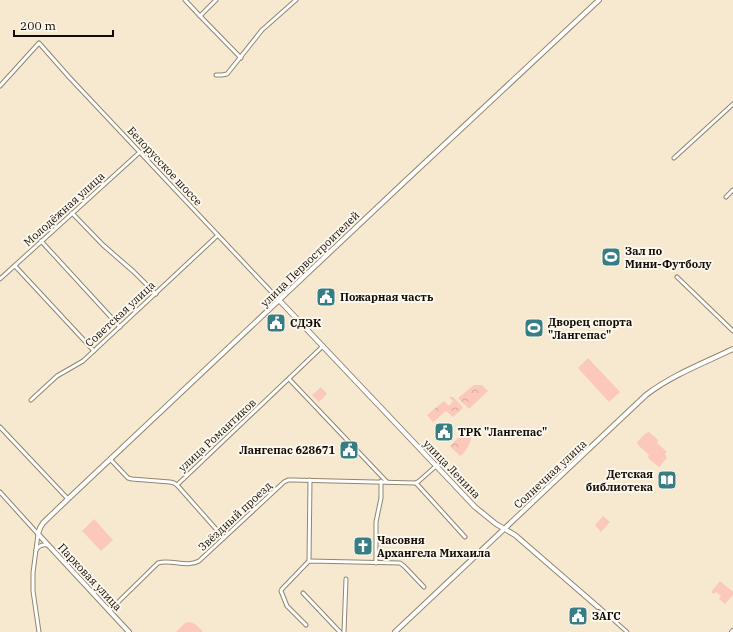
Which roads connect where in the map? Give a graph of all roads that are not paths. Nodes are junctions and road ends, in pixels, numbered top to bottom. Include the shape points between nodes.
1 (185, 0) edge
2 (216, 0) edge
3 (296, 0) edge
4 (599, 0) edge
5 (200, 16) junction
6 (240, 58) junction
7 (216, 75) dead end
8 (0, 86) edge
9 (733, 104) edge
10 (140, 152) junction
11 (674, 158) dead end
12 (733, 190) edge
13 (726, 197) dead end
14 (72, 213) junction
15 (218, 235) junction
16 (41, 241) junction
17 (15, 266) junction
18 (677, 277) dead end
19 (0, 279) edge
20 (156, 294) junction
21 (279, 300) junction
22 (120, 327) junction
23 (733, 331) edge
24 (324, 346) junction
25 (733, 349) edge
26 (94, 351) junction
27 (289, 379) junction
28 (31, 400) dead end
29 (0, 427) edge
30 (110, 459) junction
31 (436, 466) junction
32 (384, 478) junction
33 (310, 480) junction
34 (381, 482) junction
35 (387, 482) junction
36 (416, 483) junction
37 (177, 485) junction
38 (0, 492) edge
39 (68, 499) junction
40 (505, 529) junction
41 (38, 534) junction
42 (466, 536) dead end
43 (224, 538) junction
44 (48, 545) junction
45 (36, 551) junction
46 (309, 561) junction
47 (376, 563) junction
48 (346, 580) dead end
49 (424, 587) dead end
50 (303, 593) dead end
51 (598, 606) joint
52 (109, 611) junction
53 (306, 625) dead end
54 (39, 632) edge
55 (129, 632) edge
56 (340, 632) edge
57 (344, 632) edge
58 (394, 632) edge
59 (627, 632) edge

1 - 5 street
2 - 5 street
3 - 6 street via 262,30
4 - 21 street, улица Первостроителей
5 - 6 street
6 - 7 street via 227,74
8 - 10 street, Белорусское шоссе via 39,43
9 - 11 street
10 - 14 street, Молодёжная улица
10 - 15 street, Белорусское шоссе
12 - 13 street
14 - 16 street, Молодёжная улица
14 - 20 street
15 - 20 street, Советская улица
15 - 21 street, Белорусское шоссе
16 - 17 street, Молодёжная улица
16 - 22 street
17 - 19 street, Молодёжная улица
17 - 26 street
18 - 23 street
20 - 22 street, Советская улица
21 - 24 street, улица Ленина
21 - 30 street, улица Первостроителей
22 - 26 street, Советская улица
24 - 27 street, улица Романтиков
24 - 31 street, улица Ленина
25 - 40 street, Солнечная улица via 672,378 646,395
26 - 28 street, Советская улица via 80,364 56,376
27 - 32 street
27 - 37 street, улица Романтиков
29 - 39 street
30 - 37 street, улица Романтиков via 128,478
30 - 39 street, улица Первостроителей
31 - 36 street
31 - 40 street, улица Ленина via 481,512
32 - 34 street
32 - 35 street
33 - 34 street, Звёздный проезд
33 - 43 street, Звёздный проезд via 284,482
33 - 46 street
34 - 35 street, Звёздный проезд
34 - 47 street via 376,522
35 - 36 street, Звёздный проезд
36 - 42 street
37 - 43 street
38 - 41 street
39 - 41 street, улица Первостроителей via 43,523
40 - 51 street, улица Ленина
40 - 58 street, Солнечная улица
41 - 44 street, Парковая улица
41 - 45 street
43 - 52 street, Звёздный проезд via 196,563 158,563
44 - 45 street via 42,544
44 - 52 street, Парковая улица
45 - 54 street via 33,592
46 - 47 street
46 - 53 street via 281,591 287,606
47 - 49 street via 402,564
48 - 57 street
50 - 56 street
51 - 59 street, улица Ленина
52 - 55 street, Парковая улица

